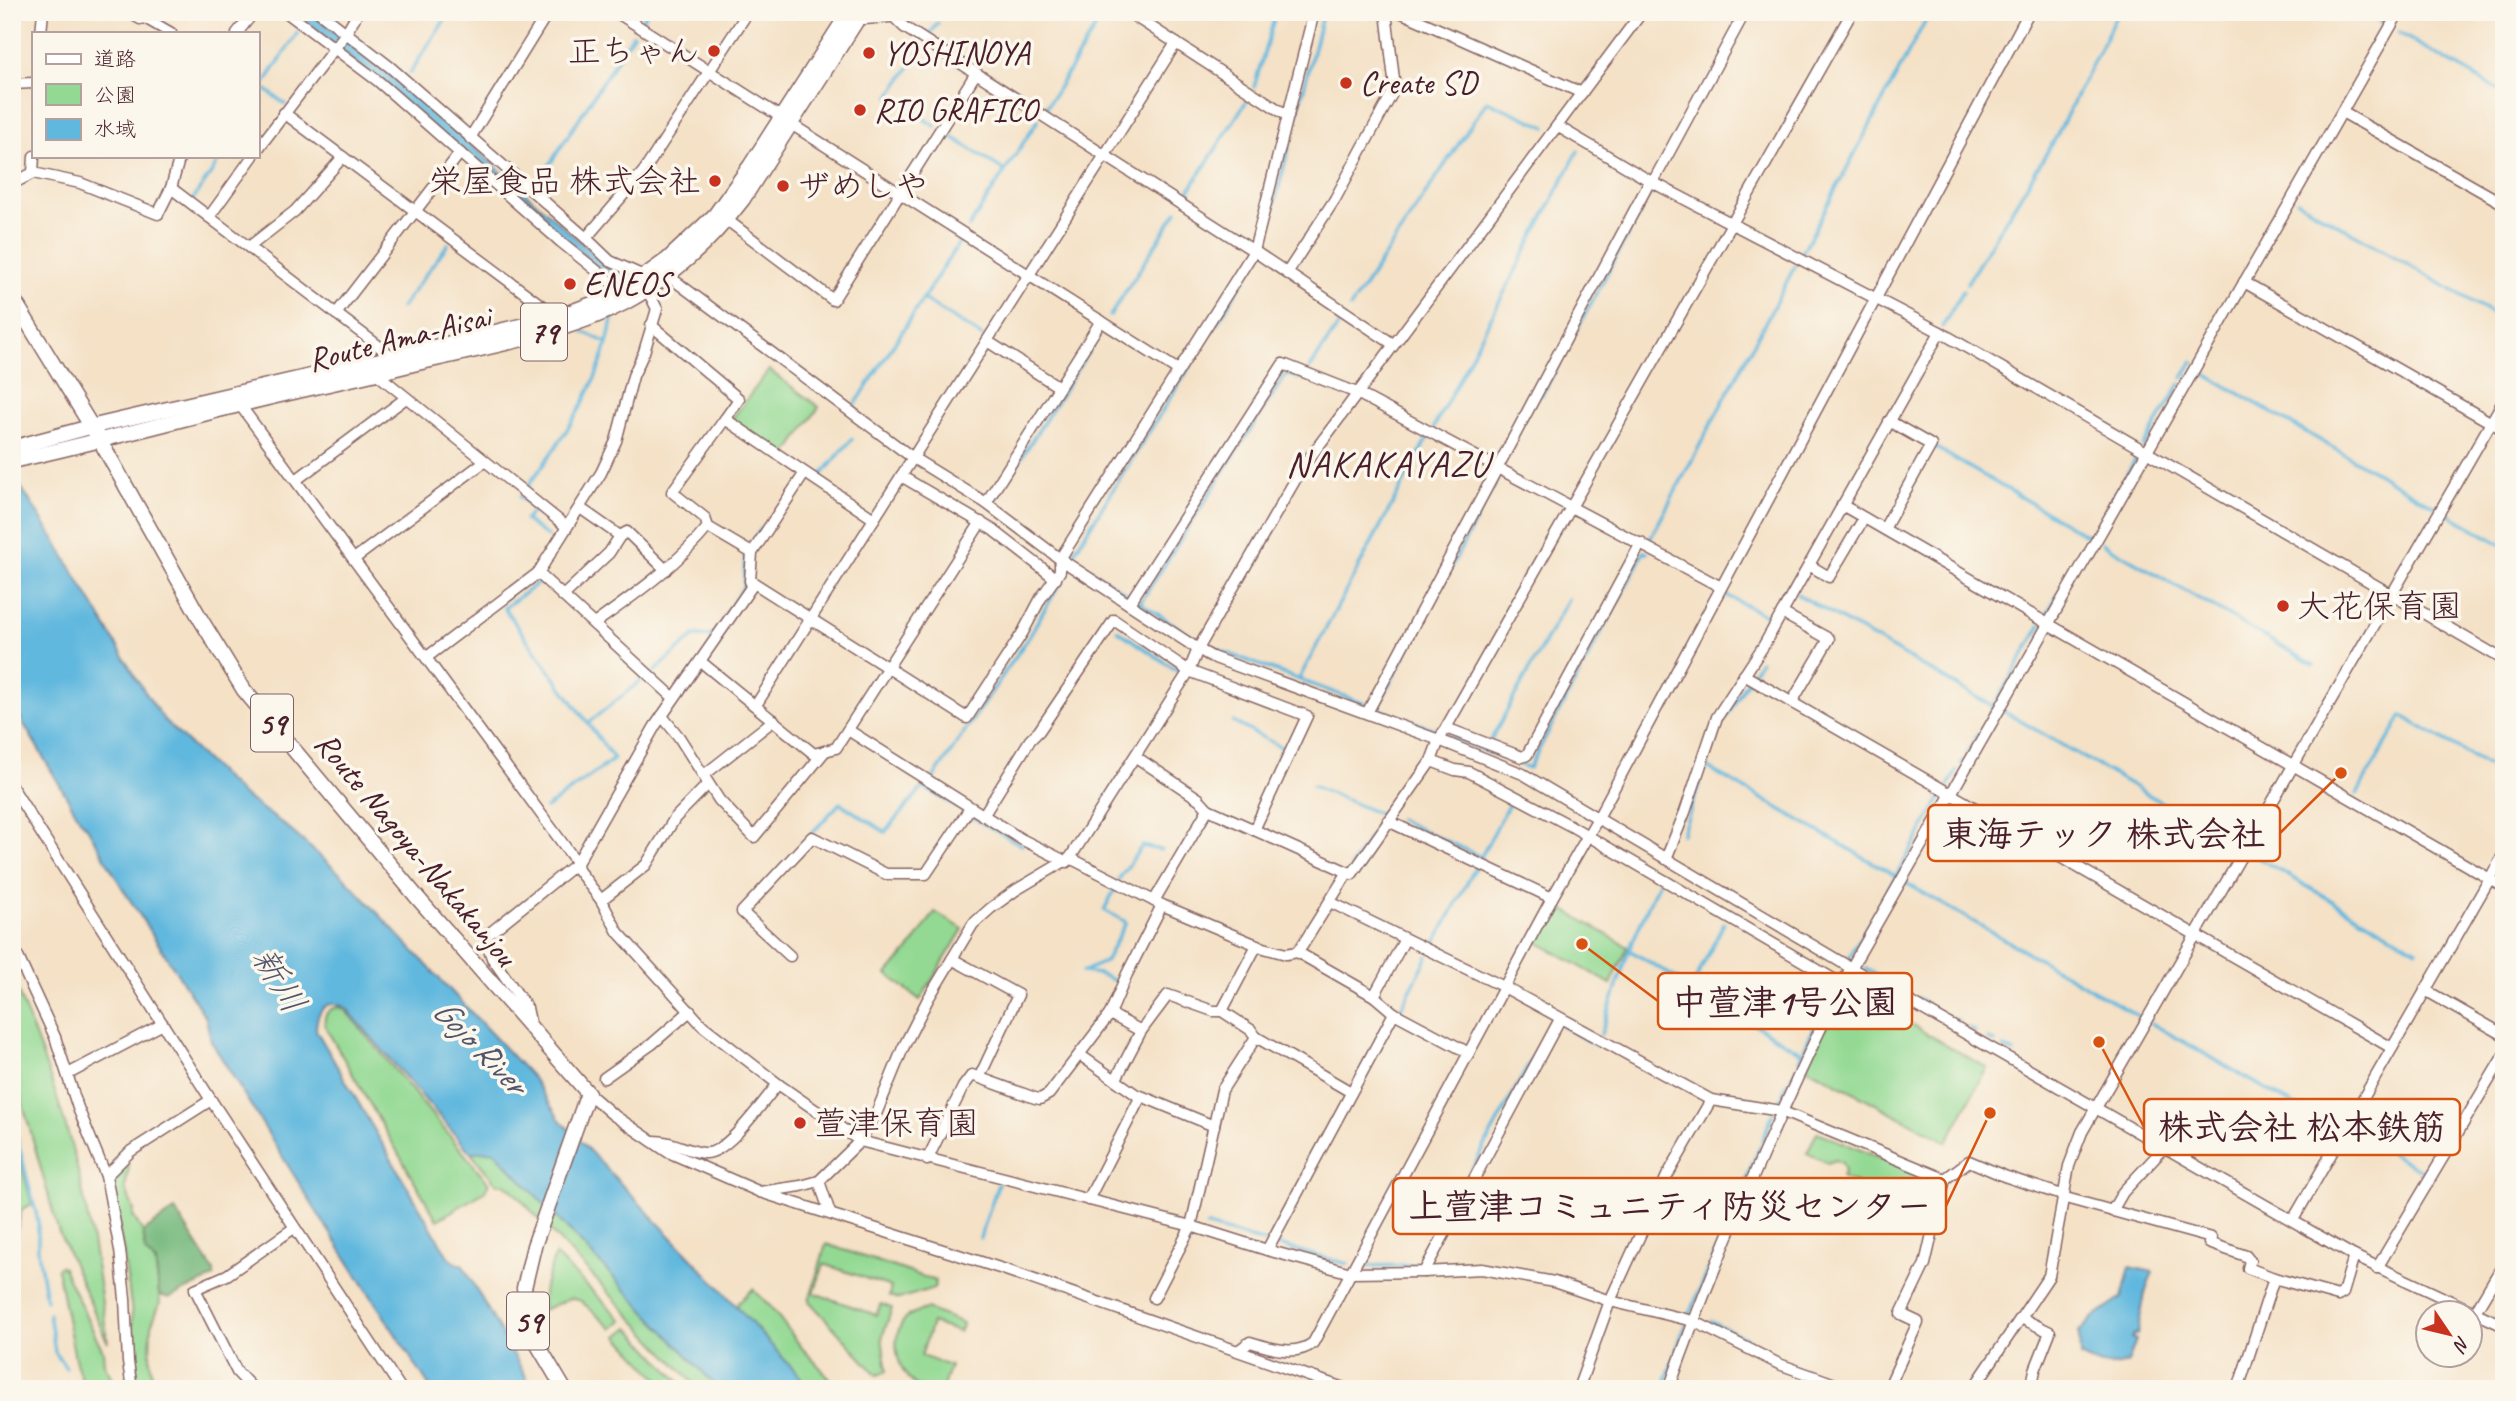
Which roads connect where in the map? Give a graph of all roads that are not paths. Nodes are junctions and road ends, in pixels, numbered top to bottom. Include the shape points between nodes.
1 (43, 12) edge
2 (128, 12) edge
3 (254, 12) edge
4 (286, 12) edge
5 (319, 12) edge
6 (358, 12) edge
7 (548, 12) edge
8 (617, 12) edge
9 (748, 12) edge
10 (951, 12) edge
11 (1128, 12) edge
12 (1314, 12) edge
13 (1386, 12) edge
14 (1400, 12) edge
15 (1642, 12) edge
16 (1745, 12) edge
17 (1852, 12) edge
18 (2029, 12) edge
19 (2399, 12) edge
20 (142, 16) edge
21 (853, 16) edge
22 (895, 18) junction
23 (41, 32) edge
24 (169, 32) edge
25 (238, 32) edge
26 (345, 34) junction
27 (1176, 43) junction
28 (335, 47) junction
29 (710, 72) junction
30 (976, 73) junction
31 (32, 83) edge
32 (12, 84) edge
33 (1582, 93) junction
34 (2342, 112) junction
35 (284, 113) junction
36 (1288, 116) junction
37 (786, 121) junction
38 (1557, 126) junction
39 (470, 138) junction
40 (259, 147) edge
41 (460, 153) junction
42 (1105, 155) junction
43 (343, 157) junction
44 (34, 158) edge
45 (179, 158) edge
46 (252, 158) edge
47 (33, 173) junction
48 (1651, 181) junction
49 (12, 184) edge
50 (171, 188) junction
51 (900, 194) junction
52 (2504, 204) edge
53 (415, 211) junction
54 (209, 217) junction
55 (727, 220) junction
56 (1733, 224) junction
57 (586, 238) junction
58 (248, 247) junction
59 (1254, 251) junction
60 (1287, 273) junction
61 (667, 275) junction
62 (1029, 275) junction
63 (2244, 282) junction
64 (646, 283) junction
65 (617, 292) junction
66 (12, 297) edge
67 (1876, 300) junction
68 (336, 314) junction
69 (557, 317) junction
70 (1101, 321) junction
71 (651, 326) junction
72 (1940, 332) junction
73 (987, 341) junction
74 (1393, 344) junction
75 (393, 357) junction
76 (1178, 370) junction
77 (376, 373) junction
78 (1059, 387) junction
79 (1357, 393) junction
80 (406, 398) junction
81 (2504, 400) edge
82 (240, 405) junction
83 (725, 419) junction
84 (1889, 421) junction
85 (2490, 423) junction
86 (90, 427) junction
87 (2504, 430) edge
88 (101, 442) junction
89 (61, 443) junction
90 (12, 448) edge
91 (2146, 454) junction
92 (913, 458) junction
93 (12, 461) edge
94 (484, 462) junction
95 (1497, 467) junction
96 (804, 474) junction
97 (901, 476) junction
98 (296, 480) junction
99 (986, 503) junction
100 (1842, 505) junction
101 (1572, 507) junction
102 (580, 508) junction
103 (1864, 518) junction
104 (874, 519) junction
105 (981, 522) junction
106 (567, 527) junction
107 (708, 527) junction
108 (1884, 529) junction
109 (620, 536) junction
110 (1640, 544) junction
111 (752, 553) junction
112 (354, 559) junction
113 (1060, 559) junction
114 (1808, 565) junction
115 (666, 570) junction
116 (538, 573) junction
117 (1056, 579) junction
118 (754, 583) junction
119 (1721, 587) junction
120 (2392, 594) junction
121 (564, 596) junction
122 (1129, 604) junction
123 (1782, 612) junction
124 (810, 620) junction
125 (594, 624) junction
126 (2048, 624) junction
127 (1198, 649) junction
128 (2502, 655) edge
129 (426, 657) junction
130 (700, 660) junction
131 (887, 668) junction
132 (1189, 671) junction
133 (1744, 675) junction
134 (674, 698) junction
135 (1792, 702) junction
136 (756, 705) junction
137 (1367, 713) junction
138 (662, 716) junction
139 (774, 720) junction
140 (1446, 728) junction
141 (848, 730) junction
142 (1439, 740) junction
143 (825, 751) junction
144 (1136, 757) junction
145 (1431, 761) junction
146 (2293, 765) junction
147 (706, 780) junction
148 (12, 787) edge
149 (1951, 794) junction
150 (970, 808) junction
151 (1208, 809) junction
152 (983, 816) junction
153 (1598, 818) junction
154 (1388, 821) junction
155 (1254, 830) junction
156 (1588, 836) junction
157 (2504, 855) edge
158 (1666, 859) junction
159 (1069, 860) junction
160 (577, 863) junction
161 (1348, 872) junction
162 (2490, 879) junction
163 (2504, 887) edge
164 (1552, 898) junction
165 (601, 900) junction
166 (1330, 902) junction
167 (1158, 903) junction
168 (2196, 935) junction
169 (1405, 939) junction
170 (12, 944) edge
171 (1257, 945) junction
172 (1297, 952) junction
173 (790, 956) dead end
174 (952, 959) junction
175 (1851, 968) junction
176 (1842, 984) junction
177 (1504, 987) junction
178 (2425, 990) junction
179 (1374, 996) junction
180 (690, 1011) junction
181 (1222, 1011) junction
182 (1394, 1013) junction
183 (1110, 1014) junction
184 (1560, 1019) junction
185 (163, 1024) junction
186 (531, 1026) junction
187 (1141, 1031) junction
188 (2504, 1035) edge
189 (1256, 1037) junction
190 (2392, 1048) junction
191 (1469, 1053) junction
192 (1080, 1055) junction
193 (2504, 1055) edge
194 (68, 1074) junction
195 (980, 1076) junction
196 (604, 1078) dead end
197 (1116, 1079) junction
198 (778, 1084) junction
199 (1351, 1092) junction
200 (1140, 1098) junction
201 (587, 1099) junction
202 (211, 1100) junction
203 (1711, 1100) junction
204 (2096, 1108) junction
205 (1781, 1111) junction
206 (1214, 1126) junction
207 (650, 1141) junction
208 (860, 1141) junction
209 (2165, 1147) junction
210 (927, 1160) junction
211 (106, 1176) junction
212 (1945, 1178) junction
213 (819, 1181) junction
214 (760, 1192) junction
215 (2062, 1196) junction
216 (1088, 1200) junction
217 (2112, 1210) junction
218 (830, 1213) junction
219 (2293, 1220) junction
220 (1191, 1226) junction
221 (294, 1228) junction
222 (1267, 1250) junction
223 (2354, 1256) junction
224 (2504, 1264) edge
225 (2376, 1268) junction
226 (1424, 1272) junction
227 (1351, 1273) junction
228 (2274, 1278) junction
229 (1154, 1298) dead end
230 (1610, 1300) junction
231 (2448, 1300) edge
232 (2482, 1300) edge
233 (2484, 1316) edge
234 (2021, 1318) junction
235 (1693, 1321) junction
236 (2504, 1326) edge
237 (1239, 1350) junction
238 (132, 1389) edge
239 (253, 1389) edge
240 (401, 1389) edge
241 (564, 1389) edge
242 (1346, 1389) edge
243 (1578, 1389) edge
244 (1669, 1389) edge
245 (1849, 1389) edge
246 (1888, 1389) edge
247 (1973, 1389) edge
248 (2031, 1389) edge
249 (2238, 1389) edge

1 - 23 street
2 - 20 street
3 - 25 street
4 - 28 street
5 - 26 street
6 - 26 street
7 - 39 street
8 - 29 street
9 - 29 street
10 - 22 street
11 - 27 street
12 - 36 street
13 - 60 street via 1395,88 1335,199
14 - 33 street
15 - 33 street
16 - 48 street
17 - 56 street
18 - 67 street
19 - 34 street
20 - 24 street
21 - 22 street
21 - 37 main road, Route Ama-Aisai / 79
22 - 30 street
26 - 28 street
26 - 39 street
27 - 36 street
27 - 42 street
28 - 35 street
28 - 41 street
29 - 37 street
29 - 57 street via 644,171
30 - 42 street
30 - 51 street
31 - 32 street
33 - 38 street
34 - 52 street
34 - 63 street
35 - 40 street
35 - 43 street
36 - 59 street
37 - 51 street
37 - 55 main road, Route Ama-Aisai / 79
37 - 64 main road, Route Ama-Aisai / 79 via 715,215
38 - 48 street
38 - 74 street
39 - 57 street
41 - 53 street
41 - 65 street
42 - 59 street
42 - 62 street
43 - 53 street
43 - 58 street via 295,211
44 - 47 street
45 - 50 street
46 - 54 street
47 - 49 street
47 - 50 street via 80,183 158,214
48 - 56 street
48 - 95 street
50 - 54 street
51 - 55 street via 833,300
51 - 62 street
53 - 68 street
53 - 69 street
54 - 58 street
55 - 61 main road, Route Ama-Aisai / 79
56 - 67 street
56 - 101 street
57 - 64 street via 610,261
58 - 68 street
59 - 60 street
59 - 76 street
60 - 74 street
61 - 64 main road, Route Ama-Aisai / 79
61 - 92 street
62 - 70 street
62 - 73 street
63 - 85 street
63 - 91 street
64 - 65 main road, Route Ama-Aisai / 79
64 - 71 street via 657,309
64 - 77 main road, Route Ama-Aisai / 79 via 608,310 556,329
65 - 69 main road, Route Ama-Aisai / 79
66 - 86 main road, Route Nagoya-Nakakanjou / 59
67 - 72 street
67 - 119 street
68 - 75 street
69 - 75 main road, Route Ama-Aisai / 79
70 - 76 street
70 - 78 street
71 - 83 street via 739,399
71 - 102 street via 616,441
72 - 84 street
72 - 91 street
73 - 78 street
73 - 92 street
74 - 79 street
75 - 86 main road, Route Ama-Aisai / 79
76 - 113 street
77 - 80 street
77 - 82 main road, Route Ama-Aisai / 79
78 - 99 street
79 - 95 street
79 - 122 street via 1283,364
79 - 127 street via 1302,468
80 - 94 street
80 - 98 street
81 - 85 street
82 - 88 main road, Route Ama-Aisai / 79
82 - 98 street
83 - 96 street
83 - 107 street via 673,492 705,518
84 - 100 street
84 - 108 street via 1931,445
85 - 87 street
85 - 120 street
86 - 88 main road, Route Nagoya-Nakakanjou / 59
86 - 89 main road, Route Ama-Aisai
88 - 89 main road, Route Ama-Aisai
88 - 186 main road, Route Nagoya-Nakakanjou / 59 via 244,690
89 - 90 main road
89 - 93 main road
91 - 120 street
91 - 126 street
92 - 97 street
92 - 99 street
94 - 106 street
94 - 112 street
95 - 101 street
95 - 137 street
96 - 104 street
96 - 111 street
97 - 104 street
97 - 105 street
98 - 112 street
99 - 113 street
100 - 103 street
100 - 114 street
101 - 110 street
101 - 140 street
102 - 106 street
102 - 109 street
103 - 108 street
103 - 114 street via 1829,577
104 - 124 street
105 - 117 street
105 - 131 street
106 - 116 street
107 - 111 street
107 - 115 street
108 - 126 street
109 - 115 street via 627,533
109 - 121 street via 609,553
110 - 119 street
110 - 140 street via 1527,755
111 - 118 street via 750,581
112 - 129 street
113 - 117 street
113 - 122 street
114 - 123 street
115 - 125 street
116 - 121 street
116 - 129 street
117 - 131 street via 967,718
118 - 124 street
118 - 130 street
119 - 153 street
120 - 128 street
120 - 146 street
121 - 125 street
122 - 127 street
123 - 133 street
123 - 135 street via 1829,639
124 - 131 street
124 - 136 street
125 - 134 street
126 - 146 street
126 - 149 street
127 - 132 street
127 - 137 street
129 - 160 street
130 - 134 street
130 - 136 street
131 - 141 street
132 - 144 street
132 - 152 street via 1114,620
132 - 155 street via 1307,716
133 - 135 street
133 - 158 street via 1717,717
134 - 138 street
135 - 149 street
136 - 139 street
137 - 142 street
138 - 147 street
138 - 160 street
139 - 143 street via 814,754
139 - 147 street
140 - 142 street
141 - 143 street via 836,748
141 - 150 street
142 - 145 street
142 - 153 street via 1523,774
143 - 147 street via 754,837
144 - 151 street
144 - 159 street
145 - 154 street
145 - 156 street via 1469,772
146 - 162 street
146 - 168 street
147 - 165 street via 646,865
148 - 185 street
149 - 168 street
149 - 175 street
150 - 152 street
150 - 173 street via 926,874 886,874 812,837 742,912
151 - 155 street
151 - 167 street
152 - 159 street
153 - 156 street
153 - 158 street
154 - 161 street via 1352,874
154 - 164 street
155 - 161 street
156 - 164 street
156 - 176 street
157 - 162 street
158 - 175 street
159 - 167 street
159 - 174 street via 991,908 973,924
160 - 165 street
160 - 186 street via 485,937 492,958 527,1008
161 - 166 street
162 - 163 street
162 - 178 street
164 - 177 street
165 - 180 street via 618,932
166 - 169 street
166 - 172 street
167 - 171 street
167 - 183 street
168 - 190 street
168 - 204 street
169 - 177 street
169 - 179 street
170 - 194 street
171 - 172 street via 1286,954
171 - 181 street
172 - 179 street
174 - 195 street via 1018,995
174 - 208 street via 903,1048
175 - 176 street
175 - 204 street
176 - 205 street
177 - 184 street
177 - 191 street
178 - 188 street
178 - 190 street
179 - 182 street
180 - 196 street
180 - 198 street
181 - 187 street via 1168,996
181 - 189 street
182 - 191 street
182 - 199 street
183 - 187 street
183 - 192 street
184 - 203 street
184 - 226 street
185 - 194 street
185 - 202 street
186 - 201 main road, Route Nagoya-Nakakanjou / 59
187 - 197 street
189 - 199 street
189 - 206 street via 1222,1090
190 - 219 street
191 - 227 street
192 - 195 street via 1040,1099
192 - 197 street
193 - 225 street
194 - 211 street
195 - 210 street via 972,1075 963,1087
197 - 200 street
198 - 207 street via 715,1152
198 - 208 street
199 - 222 street
200 - 206 street
200 - 216 street
201 - 207 street
201 - 241 main road, 59 via 534,1246 524,1289 529,1330
202 - 211 street via 154,1135
202 - 221 street
203 - 205 street
203 - 230 street via 1667,1176
204 - 209 street
204 - 215 street via 2068,1166
205 - 212 street
205 - 235 street
206 - 220 street
207 - 214 street
208 - 210 street
208 - 213 street
209 - 217 street
209 - 219 street
210 - 216 street
211 - 238 street via 120,1250
212 - 215 street via 1969,1161
212 - 246 street via 1925,1264 1901,1314 1918,1322
213 - 214 street
213 - 218 street
214 - 218 street
215 - 217 street
215 - 234 street via 2049,1276
216 - 220 street
217 - 228 street via 2211,1238 2210,1243 2246,1256 2248,1268
218 - 237 street
219 - 223 street
220 - 222 street
220 - 229 street
221 - 239 street via 226,1275 195,1289 237,1372
221 - 240 street
222 - 227 street
223 - 225 street
223 - 228 street via 2343,1293 2338,1296
224 - 232 street
225 - 231 street
226 - 227 street
226 - 230 street via 1482,1269 1554,1282
227 - 237 street via 1306,1349 1250,1342
228 - 249 street
230 - 235 street
230 - 243 street
233 - 236 street
234 - 247 street
234 - 248 street via 2050,1332
235 - 244 street
235 - 245 street via 1779,1364
237 - 242 street

